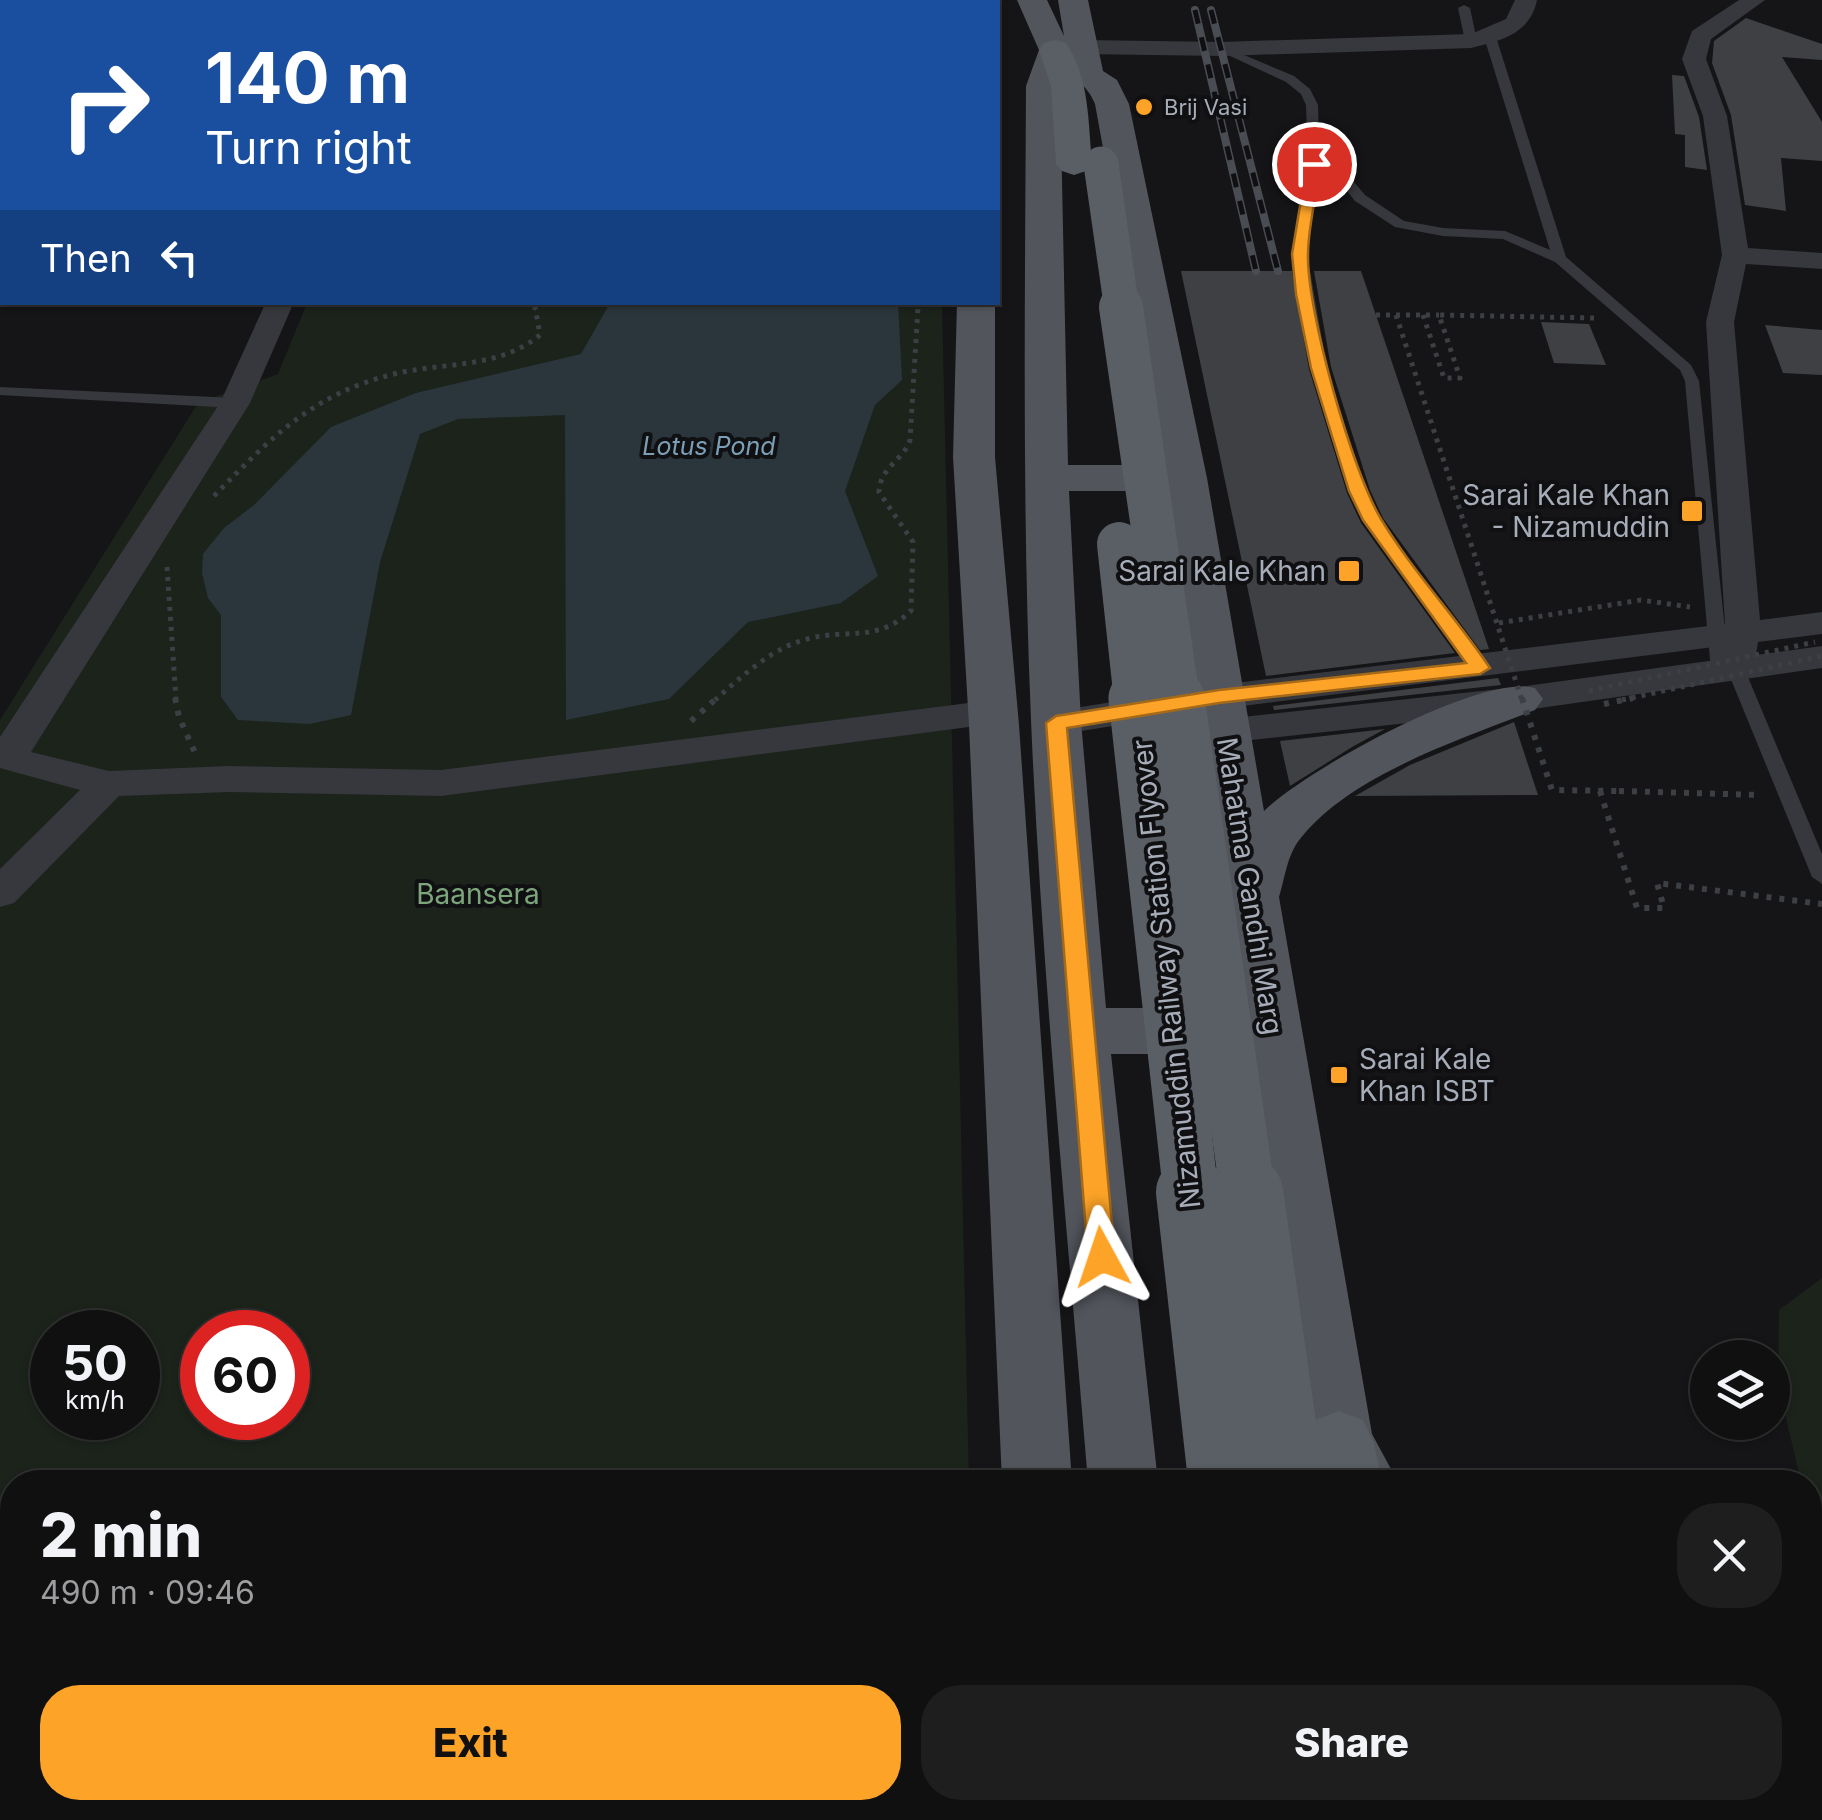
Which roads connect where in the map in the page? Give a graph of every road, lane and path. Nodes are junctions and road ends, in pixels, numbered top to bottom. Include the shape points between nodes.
1 (1032, 0) edge
2 (1073, 0) edge
3 (1526, 0) edge
4 (1754, 0) edge
5 (1464, 8) dead end
6 (1480, 39) junction
7 (1221, 50) junction
8 (1076, 57) junction
9 (1313, 141) junction
10 (1088, 164) junction
11 (1736, 255) junction
12 (1560, 259) junction
13 (1822, 261) edge
14 (279, 305) edge
15 (536, 305) edge
16 (918, 305) edge
17 (976, 305) edge
18 (1376, 315) dead end
19 (1396, 315) junction
20 (1423, 315) junction
21 (1439, 315) junction
22 (1630, 319) junction
23 (0, 391) edge
24 (235, 403) junction
25 (1045, 478) junction
26 (1186, 478) junction
27 (207, 502) dead end
28 (171, 552) dead end
29 (1641, 600) joint
30 (1499, 623) junction
31 (1724, 625) junction
32 (1820, 644) edge
33 (1728, 671) junction
34 (1499, 683) junction
35 (1589, 692) dead end
36 (1604, 704) dead end
37 (992, 712) junction
38 (1222, 714) junction
39 (1056, 723) junction
40 (676, 754) junction
41 (203, 780) junction
42 (109, 784) junction
43 (1600, 791) junction
44 (1788, 796) junction
45 (1822, 877) edge
46 (0, 893) edge
47 (1252, 901) junction
48 (1822, 904) edge
49 (1080, 1031) junction
50 (1272, 1032) junction
51 (1036, 1470) edge
52 (1122, 1470) edge
53 (1223, 1470) edge
54 (1334, 1470) edge
55 (1334, 1470) edge

1 - 8 main road, Mahatma Gandhi Marg
2 - 8 main road, Mahatma Gandhi Marg
3 - 6 street via 1514,24
4 - 11 street via 1700,36 1694,59 1715,116
5 - 6 lane
6 - 7 street
6 - 12 lane
7 - 8 street
7 - 9 lane via 1306,92
8 - 10 highway, Nizamuddin Railway Station Flyover via 1068,86
8 - 25 main road, Mahatma Gandhi Marg via 1042,86
8 - 26 main road, Mahatma Gandhi Marg via 1112,104
9 - 12 lane via 1360,198 1400,224 1505,235
9 - 34 lane via 1300,254 1304,294 1358,491 1372,520
10 - 53 highway, Nizamuddin Railway Station Flyover, bridge
10 - 54 highway, Nizamuddin Railway Station Flyover, bridge
11 - 13 street
11 - 31 street via 1720,322 1731,430
12 - 22 lane
14 - 24 street
15 - 27 path via 540,335 530,346 395,374 315,405
16 - 40 path via 915,426 908,448 886,466 878,487 884,508 914,545 911,611 891,629 804,639 746,672 665,740
17 - 37 main road via 974,458
18 - 19 path
19 - 20 path
19 - 30 path, bridge
20 - 21 path
20 - 21 path via 1444,378 1460,378
21 - 22 path
22 - 31 lane via 1680,360 1692,381
23 - 24 lane
24 - 42 street via 14,744 11,758 28,766
25 - 26 main road
25 - 39 main road, Mahatma Gandhi Marg
26 - 38 main road, Mahatma Gandhi Marg
28 - 41 path via 169,655 178,717
29 - 30 path
29 - 31 path
30 - 43 path, bridge via 1552,790
31 - 32 street
31 - 33 street
31 - 34 street
32 - 33 street
32 - 35 path, bridge
32 - 36 path, bridge
33 - 34 street
33 - 44 lane
34 - 38 street
34 - 38 street
34 - 47 main road via 1331,785 1283,822 1264,853
37 - 40 street
37 - 51 main road
38 - 39 street
38 - 47 main road, Mahatma Gandhi Marg
39 - 49 main road, Mahatma Gandhi Marg
40 - 41 street via 441,784
41 - 42 street
42 - 46 street
43 - 44 path, bridge
43 - 48 path via 1637,908 1664,908 1657,883
44 - 45 lane
47 - 50 main road, Mahatma Gandhi Marg
49 - 50 main road
49 - 52 main road, Mahatma Gandhi Marg
50 - 55 main road, Mahatma Gandhi Marg

